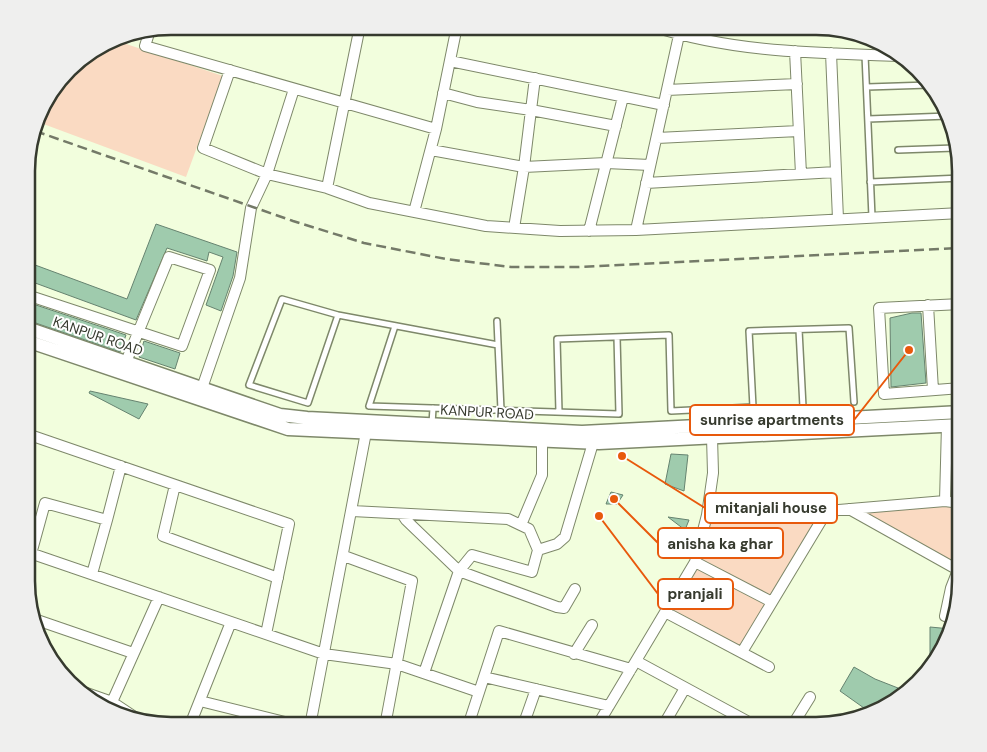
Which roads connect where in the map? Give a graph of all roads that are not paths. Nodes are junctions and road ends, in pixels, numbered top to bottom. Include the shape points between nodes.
1 (358, 35) edge
2 (455, 35) edge
3 (679, 35) edge
4 (692, 35) edge
5 (148, 37) edge
6 (795, 51) junction
7 (831, 53) junction
8 (866, 55) junction
9 (888, 56) edge
10 (450, 61) junction
11 (230, 70) junction
12 (535, 78) junction
13 (797, 84) junction
14 (921, 85) edge
15 (867, 87) junction
16 (294, 88) junction
17 (667, 90) junction
18 (443, 93) junction
19 (623, 97) junction
20 (344, 103) junction
21 (664, 105) junction
22 (531, 110) junction
23 (941, 116) edge
24 (868, 119) junction
25 (616, 126) junction
26 (436, 129) junction
27 (799, 131) junction
28 (656, 138) junction
29 (950, 148) edge
30 (431, 150) junction
31 (898, 150) dead end
32 (606, 163) junction
33 (650, 165) junction
34 (524, 166) junction
35 (836, 172) junction
36 (267, 174) junction
37 (801, 174) junction
38 (952, 178) edge
39 (870, 182) junction
40 (646, 183) junction
41 (327, 188) junction
42 (414, 212) junction
43 (952, 213) edge
44 (872, 217) junction
45 (838, 219) junction
46 (514, 228) junction
47 (636, 230) junction
48 (589, 231) junction
49 (35, 297) edge
50 (952, 304) edge
51 (928, 305) junction
52 (338, 315) junction
53 (497, 321) dead end
54 (395, 326) junction
55 (140, 330) junction
56 (799, 330) junction
57 (35, 331) edge
58 (617, 337) junction
59 (35, 343) edge
60 (498, 346) junction
61 (105, 361) junction
62 (126, 362) junction
63 (202, 388) junction
64 (952, 389) edge
65 (933, 390) junction
66 (854, 402) dead end
67 (802, 407) dead end
68 (433, 408) junction
69 (501, 410) junction
70 (559, 412) junction
71 (952, 413) edge
72 (432, 425) junction
73 (947, 425) junction
74 (952, 425) edge
75 (367, 427) junction
76 (719, 432) junction
77 (668, 433) junction
78 (35, 437) edge
79 (542, 442) junction
80 (593, 443) junction
81 (121, 466) junction
82 (175, 485) junction
83 (945, 501) junction
84 (952, 502) edge
85 (849, 509) junction
86 (352, 511) junction
87 (827, 511) junction
88 (402, 514) junction
89 (707, 516) junction
90 (107, 520) junction
91 (521, 525) junction
92 (35, 534) edge
93 (538, 550) junction
94 (35, 555) edge
95 (344, 556) junction
96 (695, 562) junction
97 (952, 564) edge
98 (459, 571) junction
99 (92, 574) junction
100 (278, 578) junction
101 (952, 586) edge
102 (576, 590) dead end
103 (158, 597) junction
104 (772, 602) junction
105 (665, 612) junction
106 (947, 617) edge
107 (41, 622) edge
108 (231, 622) junction
109 (592, 625) dead end
110 (266, 634) junction
111 (742, 652) junction
112 (133, 653) junction
113 (324, 654) junction
114 (574, 654) junction
115 (396, 664) junction
116 (633, 665) junction
117 (769, 667) dead end
118 (424, 673) junction
119 (484, 677) junction
120 (685, 688) junction
121 (536, 689) junction
122 (479, 692) junction
123 (810, 697) dead end
124 (106, 700) edge
125 (200, 701) junction
126 (112, 702) junction
127 (609, 706) junction
128 (120, 707) edge
129 (194, 717) edge
130 (265, 717) edge
131 (312, 717) edge
132 (387, 717) edge
133 (471, 717) edge
134 (527, 717) edge
135 (602, 717) edge
136 (668, 717) edge
137 (739, 717) edge
138 (798, 717) edge

1 - 20 street
2 - 10 street
3 - 17 street
4 - 6 street via 722,45
5 - 11 street via 145,46
6 - 7 street
6 - 13 street
7 - 8 street
7 - 35 street
8 - 9 street
8 - 15 lane
10 - 12 street
10 - 18 street
11 - 16 street
11 - 36 street via 203,148
12 - 19 street
12 - 22 street
13 - 17 street
13 - 27 street
14 - 15 lane
15 - 24 lane
16 - 20 street
16 - 36 street
17 - 21 street
18 - 22 street
18 - 26 street
19 - 21 street
19 - 25 street
20 - 26 street
20 - 41 street
21 - 28 street
22 - 25 street
22 - 34 street
23 - 24 lane
24 - 39 lane
25 - 32 street
26 - 30 street
27 - 28 street
27 - 37 street
28 - 33 street
29 - 31 lane
30 - 34 street
30 - 42 street
32 - 33 street
32 - 34 street
32 - 48 street
33 - 40 street
34 - 46 street
35 - 37 street
35 - 45 street
36 - 41 street
36 - 63 street via 251,208 240,278
37 - 40 street
38 - 39 lane
39 - 44 lane
40 - 47 street
41 - 42 street
42 - 46 street
43 - 44 street
44 - 45 street
45 - 47 street
46 - 48 street
47 - 48 street
49 - 55 street
50 - 51 street
51 - 65 street
51 - 65 street via 879,308 884,394
52 - 52 lane via 282,299 249,385 308,403
52 - 54 lane
53 - 60 lane
54 - 60 lane
54 - 68 lane via 369,406
55 - 55 street via 169,257 210,270 182,346
55 - 62 street
56 - 58 lane via 749,331 753,407 671,412 669,335
56 - 66 lane via 849,328
56 - 67 lane
57 - 61 street, KANPUR ROAD
58 - 70 lane via 557,340
58 - 70 lane via 619,414
59 - 61 street
60 - 69 lane
61 - 62 street, KANPUR ROAD
61 - 75 street via 288,429
62 - 63 street, KANPUR ROAD
63 - 75 street, KANPUR ROAD via 280,414
64 - 65 street
68 - 69 lane
68 - 72 lane
69 - 70 lane
71 - 76 street, KANPUR ROAD
72 - 75 street, KANPUR ROAD
72 - 77 street, KANPUR ROAD
73 - 74 street
73 - 76 street
73 - 83 street
75 - 79 street
75 - 86 street
76 - 77 street, KANPUR ROAD
76 - 89 street
77 - 80 street
78 - 81 street
79 - 80 street
79 - 91 street via 542,475
80 - 93 street via 565,537 558,544
81 - 82 street
81 - 90 street
82 - 100 street via 163,536
82 - 100 street via 289,524
83 - 84 street
83 - 85 street
85 - 87 street
85 - 97 street
86 - 88 street
86 - 95 street
87 - 89 street
87 - 104 street
88 - 91 street via 508,519
88 - 98 street
89 - 96 street
90 - 92 street via 45,503
90 - 99 street
91 - 93 street via 529,528
93 - 98 street via 532,572 472,555
94 - 99 street
95 - 113 street
95 - 115 street via 412,581
96 - 104 street
96 - 105 street
98 - 102 street via 557,607 564,608
98 - 118 street
99 - 103 street
100 - 110 street
101 - 106 street
103 - 108 street
103 - 112 street
104 - 111 street
105 - 111 street
105 - 116 street
107 - 112 street
108 - 110 street
108 - 125 street
109 - 114 street
110 - 113 street
111 - 117 street
112 - 126 street
113 - 115 street
113 - 131 street
114 - 116 street
114 - 119 street via 499,631
115 - 118 street
115 - 132 street
116 - 120 street
116 - 127 street
118 - 122 street
119 - 121 street
119 - 122 street
120 - 136 street
120 - 137 street
121 - 127 street
121 - 134 street
122 - 133 street
123 - 138 street
124 - 126 street
125 - 129 street
125 - 130 street
126 - 128 street
127 - 135 street

